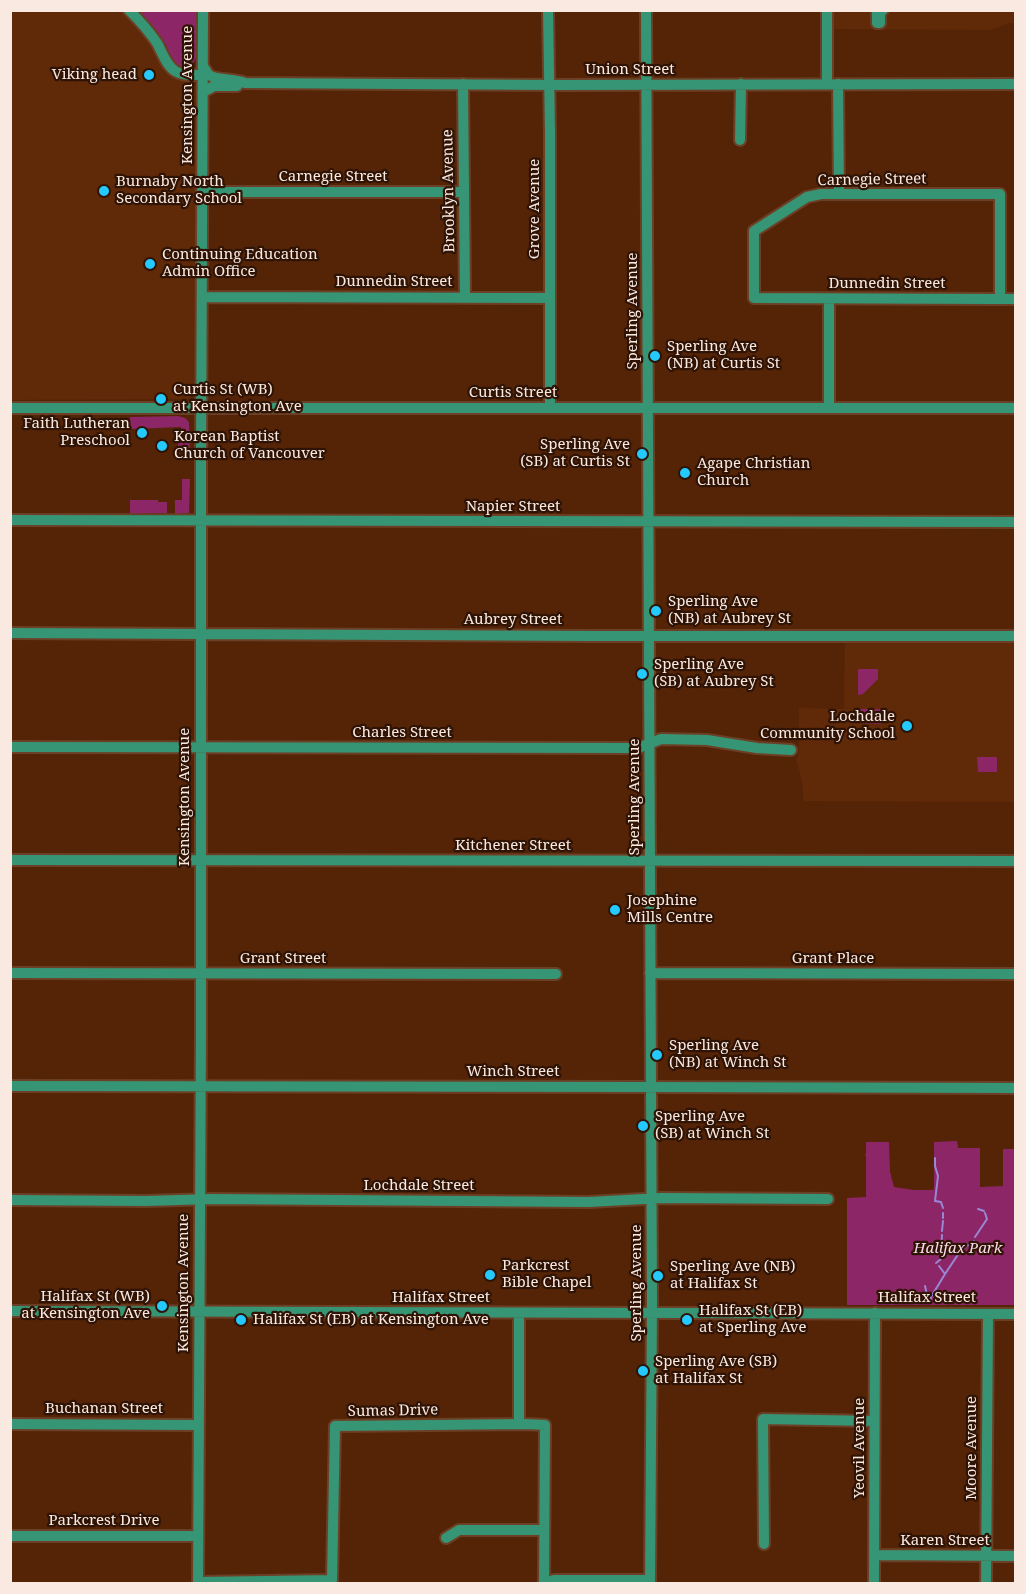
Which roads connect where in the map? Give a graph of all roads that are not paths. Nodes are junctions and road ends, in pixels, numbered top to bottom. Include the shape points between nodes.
1 (129, 10) edge
2 (203, 10) edge
3 (548, 10) edge
4 (646, 10) edge
5 (826, 10) edge
6 (877, 10) edge
7 (884, 10) edge
8 (203, 70) junction
9 (245, 83) junction
10 (463, 84) junction
11 (549, 84) junction
12 (647, 84) junction
13 (741, 84) junction
14 (833, 84) junction
15 (1016, 84) edge
16 (203, 92) junction
17 (740, 140) dead end
18 (202, 192) junction
19 (464, 192) junction
20 (839, 193) junction
21 (754, 231) joint
22 (202, 297) junction
23 (465, 297) junction
24 (550, 298) junction
25 (829, 299) junction
26 (1000, 299) junction
27 (1016, 299) edge
28 (10, 408) edge
29 (201, 408) junction
30 (550, 408) junction
31 (648, 408) junction
32 (829, 408) junction
33 (1016, 408) edge
34 (10, 520) edge
35 (201, 520) junction
36 (649, 521) junction
37 (1016, 522) edge
38 (10, 633) edge
39 (200, 634) junction
40 (650, 635) junction
41 (1016, 636) edge
42 (649, 744) junction
43 (10, 747) edge
44 (200, 747) junction
45 (790, 750) dead end
46 (10, 860) edge
47 (201, 860) junction
48 (650, 860) junction
49 (1016, 861) edge
50 (10, 973) edge
51 (200, 973) junction
52 (650, 973) junction
53 (556, 974) dead end
54 (1016, 974) edge
55 (10, 1086) edge
56 (200, 1087) junction
57 (650, 1088) junction
58 (1016, 1088) edge
59 (651, 1198) junction
60 (828, 1199) dead end
61 (10, 1200) edge
62 (199, 1200) junction
63 (10, 1311) edge
64 (199, 1312) junction
65 (519, 1313) junction
66 (652, 1313) junction
67 (875, 1313) junction
68 (987, 1314) junction
69 (1016, 1314) edge
70 (874, 1420) junction
71 (10, 1424) edge
72 (519, 1424) junction
73 (198, 1425) junction
74 (544, 1530) junction
75 (10, 1536) edge
76 (197, 1536) junction
77 (446, 1538) dead end
78 (764, 1544) dead end
79 (875, 1555) junction
80 (987, 1556) junction
81 (1016, 1556) edge
82 (650, 1582) edge
83 (198, 1583) edge
84 (544, 1583) edge
85 (874, 1584) edge
86 (986, 1584) edge

1 - 8 street, Union Street via 170,66 185,74
2 - 8 street, Kensington Avenue
3 - 11 street, Grove Avenue
4 - 12 street, Sperling Avenue
5 - 14 street
6 - 7 street via 877,23
8 - 9 street, Union Street via 214,77
8 - 16 street, Kensington Avenue
9 - 10 street, Union Street
9 - 16 street, Union Street
10 - 11 street, Union Street
10 - 19 street, Brooklyn Avenue
11 - 12 street, Union Street
11 - 24 street, Grove Avenue
12 - 13 street, Union Street
12 - 31 street, Sperling Avenue
13 - 14 street, Union Street
13 - 17 street
14 - 15 street, Union Street
14 - 20 street
16 - 18 street, Kensington Avenue
18 - 19 street, Carnegie Street
18 - 22 street, Kensington Avenue
19 - 23 street, Brooklyn Avenue
20 - 21 street, Carnegie Street via 807,197
20 - 26 street, Carnegie Street via 1000,194
21 - 25 street, Dunnedin Street via 754,298
22 - 23 street, Dunnedin Street
22 - 29 street, Kensington Avenue
23 - 24 street, Dunnedin Street
24 - 30 street, Grove Avenue
25 - 26 street, Dunnedin Street
25 - 32 street
26 - 27 street, Dunnedin Street
28 - 29 street, Curtis Street
29 - 30 street, Curtis Street
29 - 35 street, Kensington Avenue
30 - 31 street, Curtis Street
31 - 32 street, Curtis Street
31 - 36 street, Sperling Avenue
32 - 33 street, Curtis Street
34 - 35 street, Napier Street
35 - 36 street, Napier Street
35 - 39 street, Kensington Avenue
36 - 37 street, Napier Street
36 - 40 street, Sperling Avenue
38 - 39 street, Aubrey Street
39 - 40 street, Aubrey Street
39 - 44 street, Kensington Avenue
40 - 41 street, Aubrey Street
40 - 42 street, Sperling Avenue
42 - 44 street, Charles Street via 638,748
42 - 45 street, Charles Street via 662,739 707,740
42 - 48 street, Sperling Avenue
43 - 44 street, Charles Street
44 - 47 street, Kensington Avenue
46 - 47 street, Kitchener Street
47 - 48 street, Kitchener Street
47 - 51 street, Kensington Avenue
48 - 49 street, Kitchener Street
48 - 52 street, Sperling Avenue
50 - 51 street, Grant Street
51 - 53 street, Grant Street
51 - 56 street, Kensington Avenue
52 - 54 street, Grant Place
52 - 57 street, Sperling Avenue
55 - 56 street, Winch Street
56 - 57 street, Winch Street
56 - 62 street, Kensington Avenue
57 - 58 street, Winch Street
57 - 59 street, Sperling Avenue
59 - 60 street, Lochdale Street
59 - 62 street, Lochdale Street via 589,1202
59 - 66 street, Sperling Avenue
61 - 62 street, Lochdale Street
62 - 64 street, Kensington Avenue
63 - 64 street, Halifax Street
64 - 65 street, Halifax Street
64 - 73 street, Kensington Avenue
65 - 66 street, Halifax Street
65 - 72 street
66 - 67 street, Halifax Street
66 - 82 street, Sperling Avenue
67 - 68 street, Halifax Street
67 - 70 street, Yeovil Avenue
68 - 69 street, Halifax Street
68 - 80 street, Moore Avenue
70 - 78 street via 763,1419
70 - 79 street, Yeovil Avenue
71 - 73 street, Buchanan Street
72 - 74 street, Sumas Drive via 544,1425
72 - 83 street, Sumas Drive via 335,1426 332,1580
73 - 76 street, Kensington Avenue
74 - 77 street via 459,1530
74 - 84 street, Sumas Drive
75 - 76 street, Parkcrest Drive
76 - 83 street, Kensington Avenue
79 - 80 street, Karen Street
79 - 85 street, Yeovil Avenue
80 - 81 street, Karen Street
80 - 86 street, Moore Avenue
82 - 84 street

